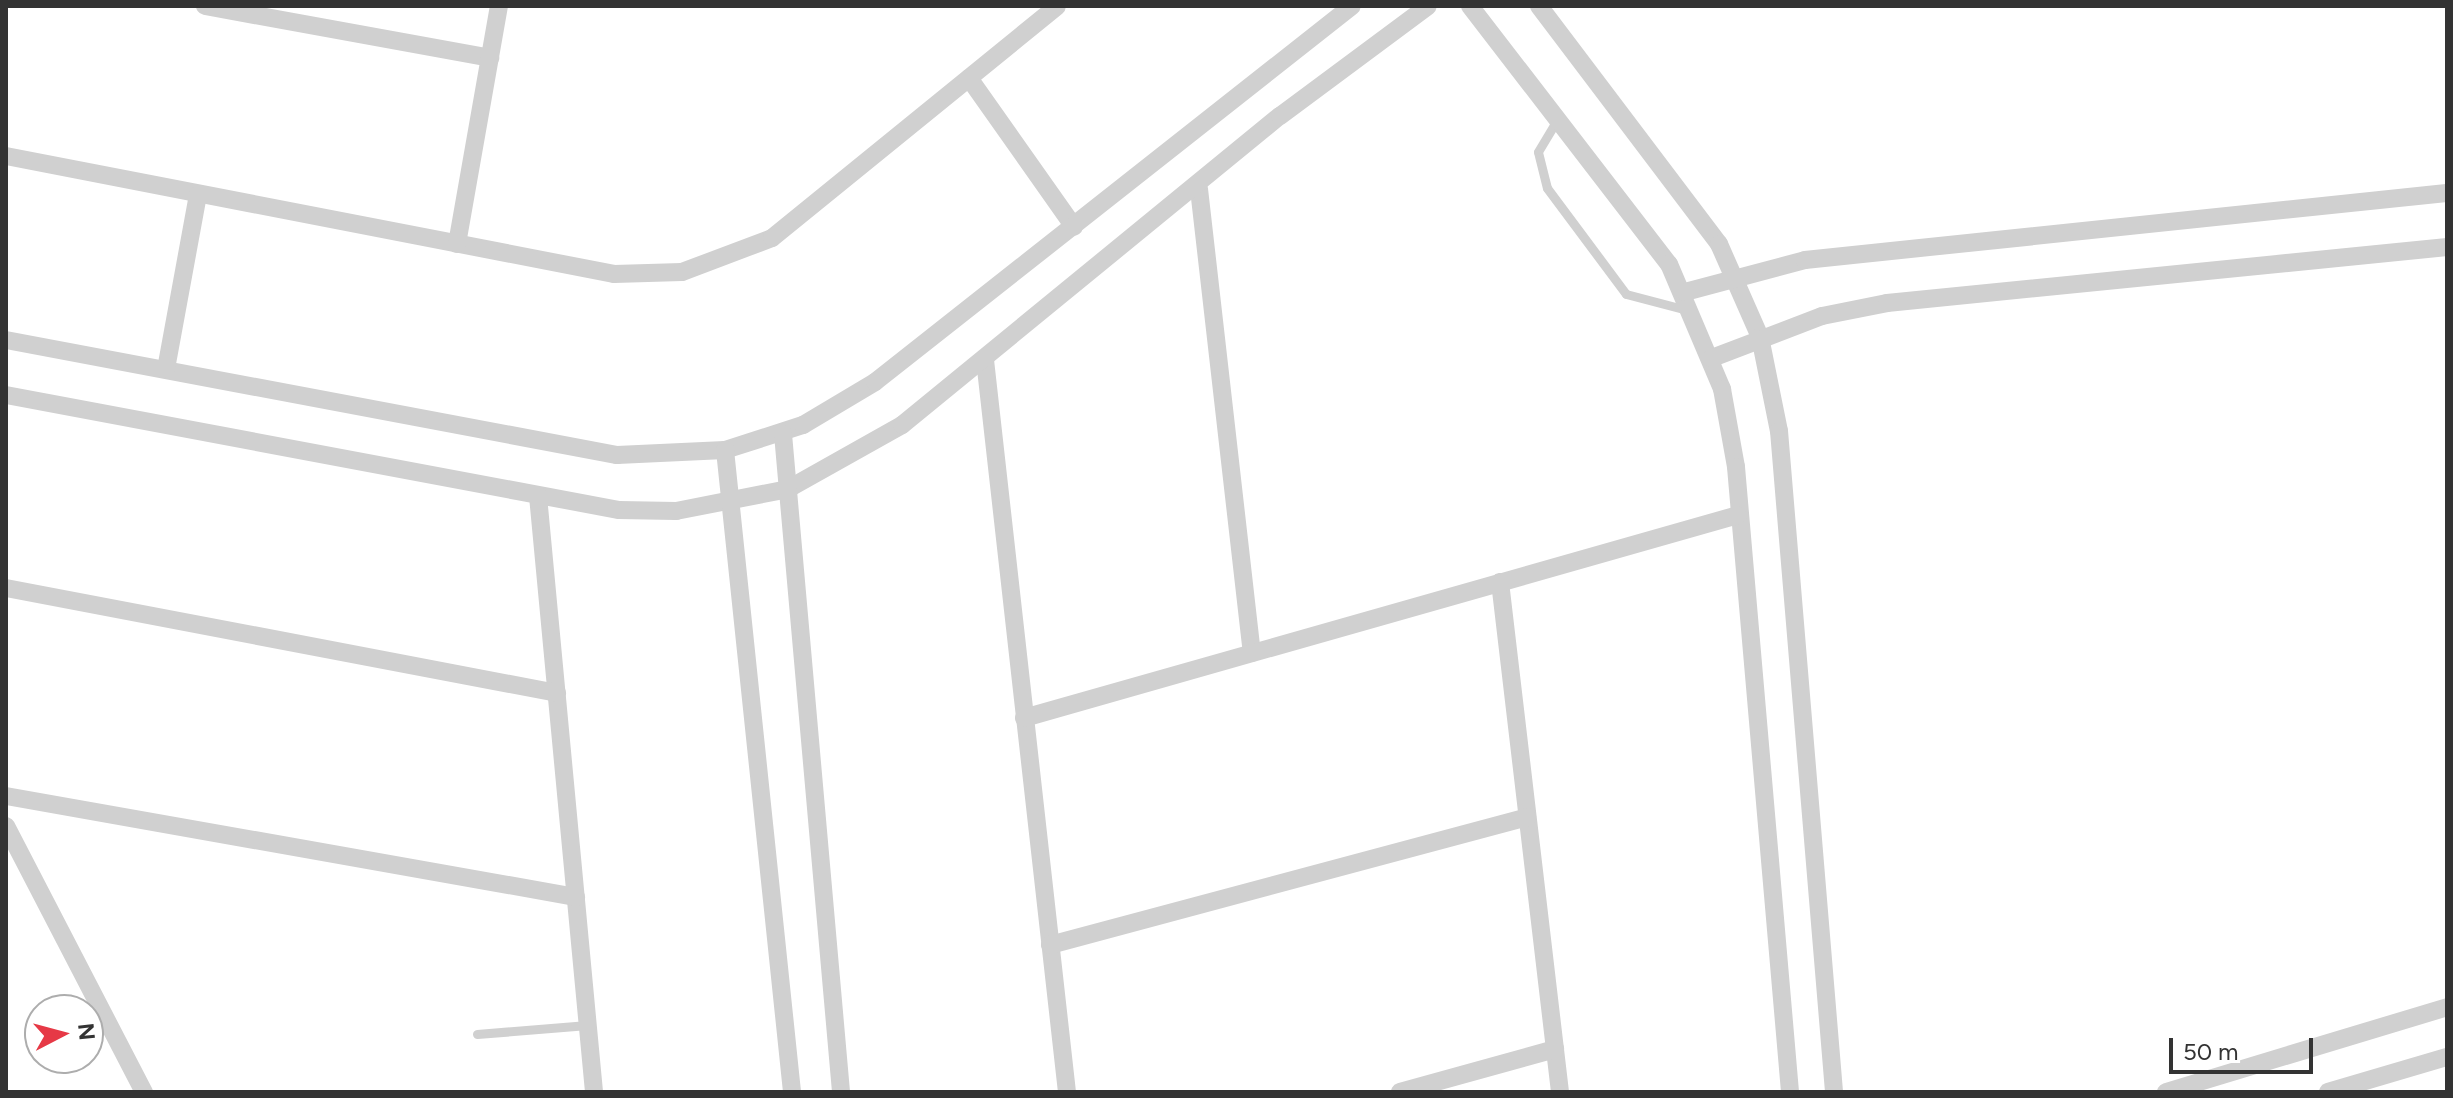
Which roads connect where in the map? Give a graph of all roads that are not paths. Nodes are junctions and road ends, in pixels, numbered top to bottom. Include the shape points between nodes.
1 (205, 6) edge
2 (313, 6) edge
3 (499, 6) edge
4 (1057, 6) edge
5 (1352, 6) edge
6 (1428, 6) edge
7 (1470, 6) edge
8 (1539, 6) edge
9 (309, 25) junction
10 (490, 58) junction
11 (969, 78) junction
12 (1557, 120) junction
13 (6, 156) edge
14 (1199, 189) junction
15 (2447, 193) edge
16 (198, 195) junction
17 (1074, 227) junction
18 (457, 244) junction
19 (2447, 247) edge
20 (1736, 276) junction
21 (1685, 292) junction
22 (1694, 311) junction
23 (1760, 337) junction
24 (6, 340) edge
25 (1712, 358) junction
26 (985, 360) junction
27 (166, 369) junction
28 (6, 395) edge
29 (783, 434) junction
30 (725, 450) junction
31 (788, 489) junction
32 (538, 496) junction
33 (731, 504) junction
34 (1738, 515) junction
35 (1500, 582) junction
36 (6, 588) edge
37 (6, 598) edge
38 (1252, 653) junction
39 (557, 693) junction
40 (1024, 718) junction
41 (6, 796) edge
42 (1527, 817) junction
43 (6, 826) edge
44 (576, 897) junction
45 (1050, 945) junction
46 (2447, 1007) edge
47 (588, 1025) junction
48 (477, 1034) dead end
49 (1555, 1049) junction
50 (2447, 1057) edge
51 (144, 1092) edge
52 (594, 1092) edge
53 (792, 1092) edge
54 (841, 1092) edge
55 (1067, 1092) edge
56 (1400, 1092) edge
57 (1560, 1092) edge
58 (1790, 1092) edge
59 (1834, 1092) edge
60 (2166, 1092) edge
61 (2328, 1092) edge

1 - 9 street
2 - 9 street
3 - 10 street
4 - 11 street
5 - 17 street
6 - 14 street via 1280,116
7 - 12 street
8 - 20 street
9 - 10 street
10 - 18 street
11 - 17 street
11 - 18 street via 789,225 712,265 614,274
12 - 21 street
12 - 22 lane via 1538,152 1547,188 1626,294 1645,305
13 - 16 street
14 - 26 street
14 - 38 street
15 - 20 street via 1861,253
16 - 18 street
16 - 27 street
17 - 29 street via 875,382
19 - 23 street via 1887,303
20 - 21 street
20 - 23 street
21 - 22 street
22 - 25 street
23 - 25 street
23 - 59 street via 1779,431
24 - 27 street
25 - 34 street via 1729,420
26 - 31 street via 847,462
26 - 40 street
27 - 30 street via 617,455
28 - 32 street
29 - 30 street
29 - 31 street
30 - 33 street
31 - 33 street
31 - 54 street
32 - 33 street via 619,510
32 - 39 street
33 - 53 street
34 - 35 street
34 - 58 street
35 - 38 street
35 - 42 street
36 - 37 street
36 - 39 street
38 - 40 street
39 - 44 street
40 - 45 street
41 - 44 street
42 - 45 street
42 - 49 street
43 - 51 street
44 - 47 street
45 - 55 street
46 - 60 street
47 - 48 lane
47 - 52 street
49 - 56 street
49 - 57 street
50 - 61 street

